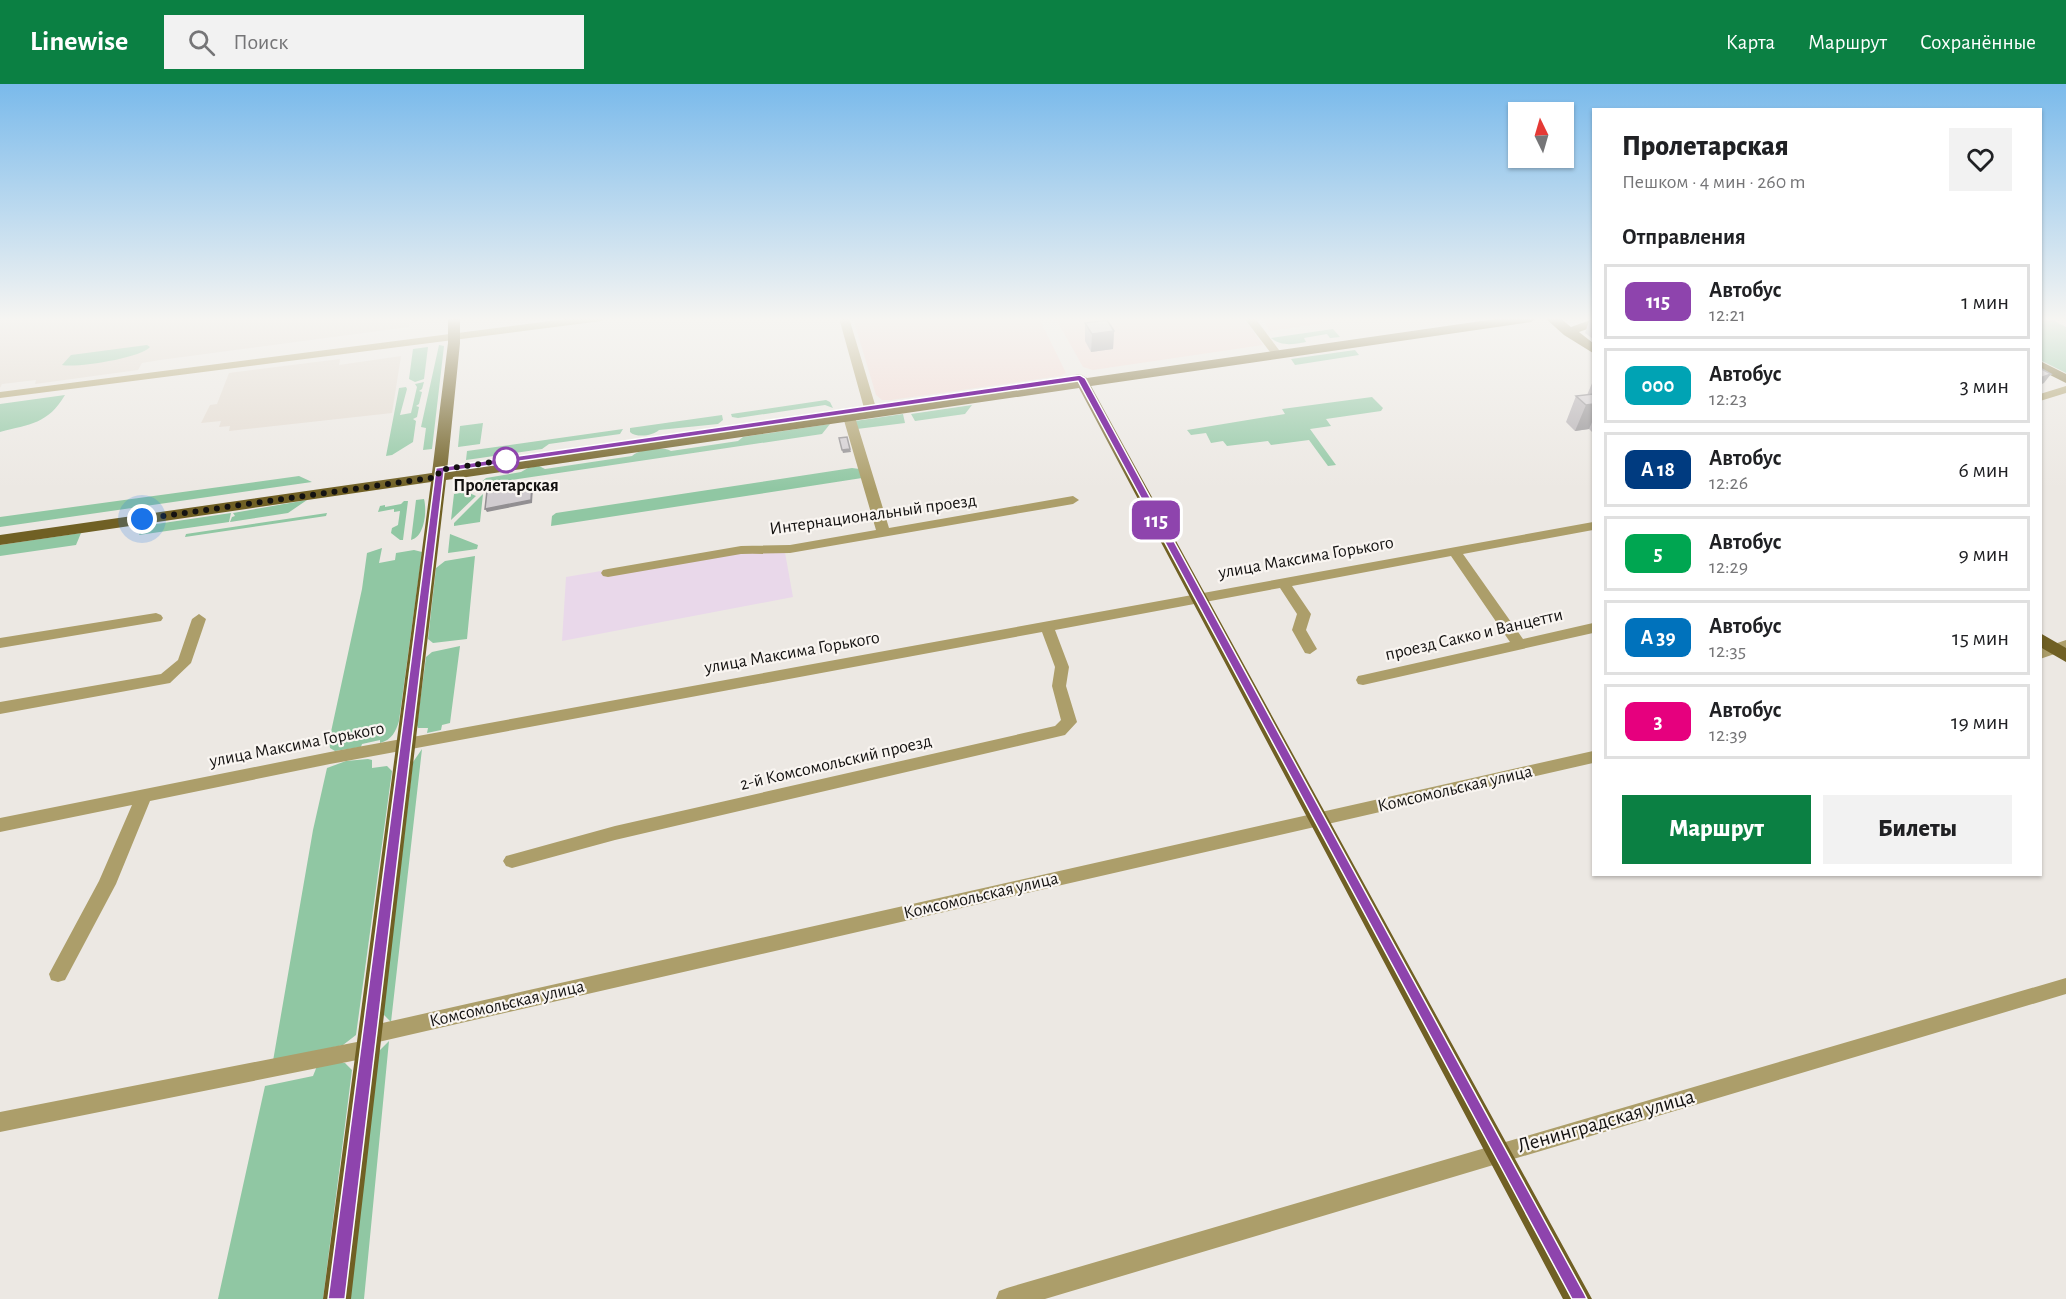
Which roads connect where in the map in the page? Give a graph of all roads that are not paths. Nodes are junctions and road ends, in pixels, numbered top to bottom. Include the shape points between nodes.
1 (162, 375) edge
2 (450, 375) edge
3 (860, 375) edge
4 (1126, 375) edge
5 (1082, 381) junction
6 (2066, 389) edge
7 (0, 395) edge
8 (2042, 397) edge
9 (871, 411) junction
10 (849, 417) junction
11 (439, 473) junction
12 (1073, 500) dead end
13 (1592, 526) edge
14 (0, 533) edge
15 (884, 534) junction
16 (0, 540) edge
17 (1454, 551) junction
18 (608, 573) dead end
19 (1284, 582) junction
20 (1200, 598) junction
21 (156, 618) dead end
22 (199, 619) dead end
23 (1047, 626) junction
24 (1592, 628) edge
25 (0, 643) edge
26 (1519, 644) junction
27 (1310, 649) dead end
28 (1363, 681) dead end
29 (0, 708) edge
30 (405, 745) junction
31 (1592, 757) edge
32 (144, 795) junction
33 (1318, 820) junction
34 (0, 825) edge
35 (512, 861) dead end
36 (58, 974) dead end
37 (2066, 986) edge
38 (368, 1042) junction
39 (0, 1122) edge
40 (1499, 1153) junction
41 (337, 1299) edge
42 (1007, 1299) edge
43 (1578, 1299) edge

1 - 7 street
2 - 11 main road
3 - 9 street
4 - 5 main road
5 - 9 main road
5 - 20 main road
6 - 8 street
9 - 10 main road
9 - 11 main road
10 - 11 main road
10 - 15 street
11 - 14 main road
11 - 16 main road
11 - 30 main road
12 - 15 street, Интернациональный проезд
13 - 17 street, улица Максима Горького
15 - 18 street, Интернациональный проезд via 790,549 741,550
17 - 19 street, улица Максима Горького
17 - 26 street
19 - 20 street, улица Максима Горького
19 - 27 street via 1304,614 1299,630
20 - 23 street, улица Максима Горького
20 - 33 main road
21 - 25 street
22 - 29 street via 184,663 165,679
23 - 30 street, улица Максима Горького
23 - 35 street, 2-й Комсомольский проезд via 1062,667 1059,686 1068,712 1069,722 1060,731 615,833
24 - 26 street, проезд Сакко и Ванцетти
26 - 28 street, проезд Сакко и Ванцетти
30 - 32 street, улица Максима Горького
30 - 38 main road
31 - 33 street, Комсомольская улица
32 - 34 street, улица Максима Горького
32 - 36 street via 107,884
33 - 38 street, Комсомольская улица
33 - 40 main road
37 - 40 street, Ленинградская улица
38 - 39 street, Комсомольская улица
38 - 41 main road
40 - 42 street, Ленинградская улица
40 - 43 main road

